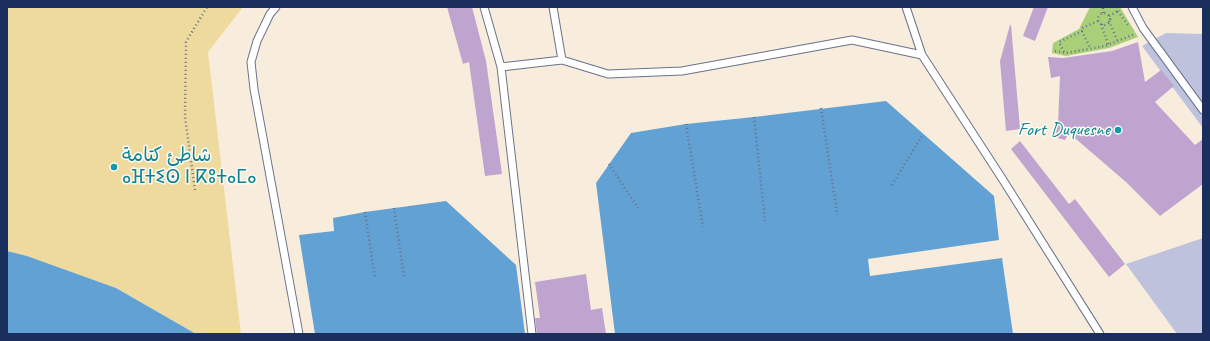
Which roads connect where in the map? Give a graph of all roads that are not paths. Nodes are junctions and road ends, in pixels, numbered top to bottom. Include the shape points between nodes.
1 (276, 7) edge
2 (484, 7) edge
3 (553, 7) edge
4 (906, 7) edge
5 (1132, 7) edge
6 (922, 55) junction
7 (562, 60) junction
8 (501, 67) junction
9 (1203, 110) edge
10 (299, 334) edge
11 (532, 334) edge
12 (1100, 334) edge

1 - 10 lane via 256,41 251,62
2 - 8 lane
3 - 7 lane
4 - 6 lane
5 - 9 lane via 1145,30
6 - 7 lane via 852,40 682,71 608,74
6 - 12 lane
7 - 8 lane
8 - 11 lane

